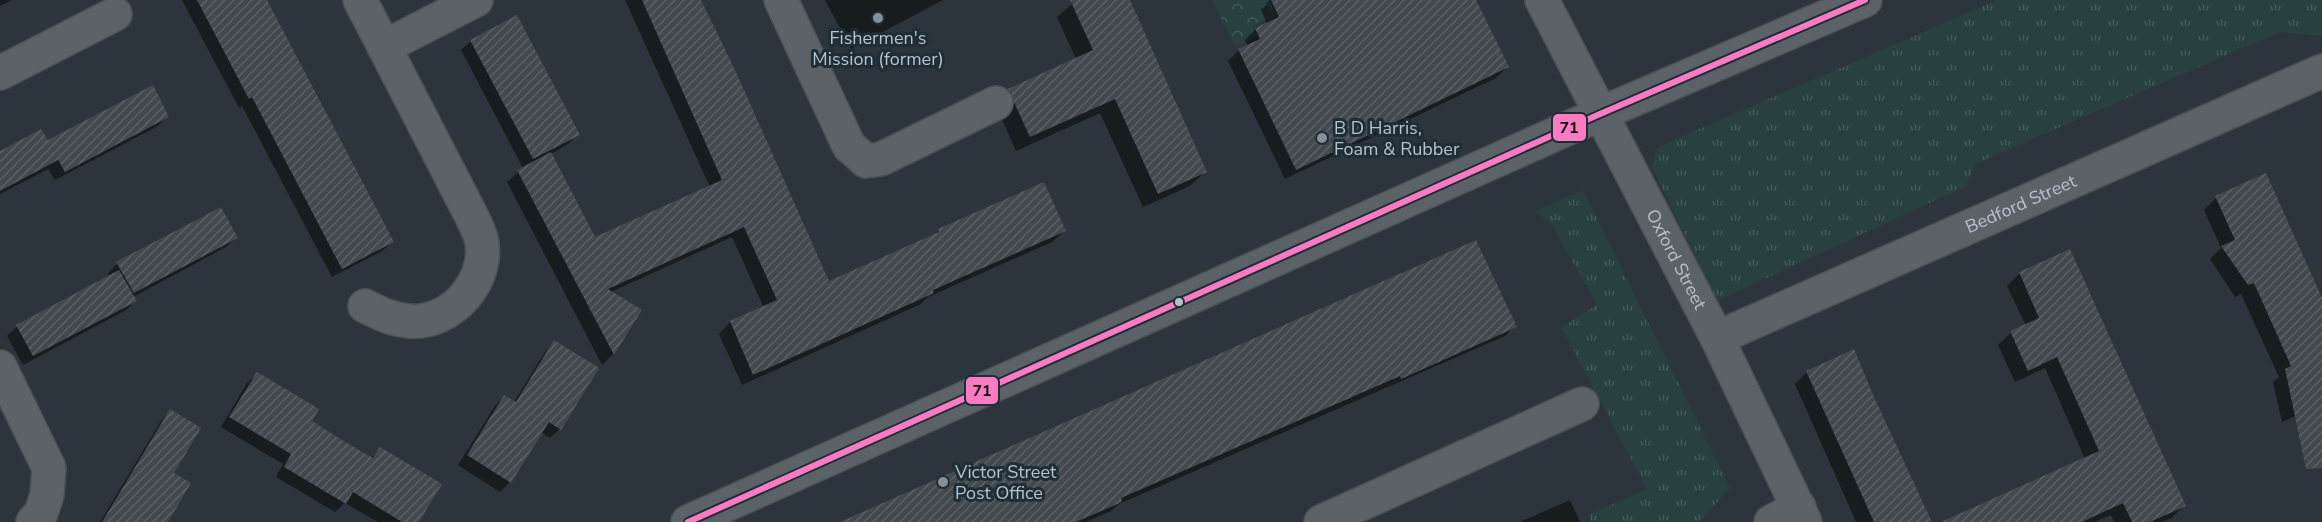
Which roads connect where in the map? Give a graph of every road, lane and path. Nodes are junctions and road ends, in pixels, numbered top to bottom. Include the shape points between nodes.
1 (360, 0) edge
2 (476, 0) edge
3 (780, 0) edge
4 (1542, 0) edge
5 (1865, 0) edge
6 (115, 14) dead end
7 (384, 47) junction
8 (2322, 71) edge
9 (0, 74) edge
10 (996, 103) dead end
11 (1600, 114) junction
12 (365, 306) dead end
13 (1717, 338) junction
14 (0, 368) edge
15 (1582, 404) dead end
16 (1802, 515) edge
17 (33, 522) edge
18 (688, 522) edge
19 (1321, 522) edge
20 (1771, 522) edge

1 - 7 street
2 - 7 street
3 - 10 street via 849,146 866,161 881,159
4 - 11 street, Oxford Street
5 - 11 street
6 - 9 street
7 - 12 street via 472,217 481,239 481,264 472,288 456,306 435,318 410,321
8 - 13 street, Bedford Street
11 - 13 street, Oxford Street
11 - 18 street
13 - 16 street, Oxford Street
14 - 17 street via 50,468 47,495
15 - 19 street
16 - 20 street

